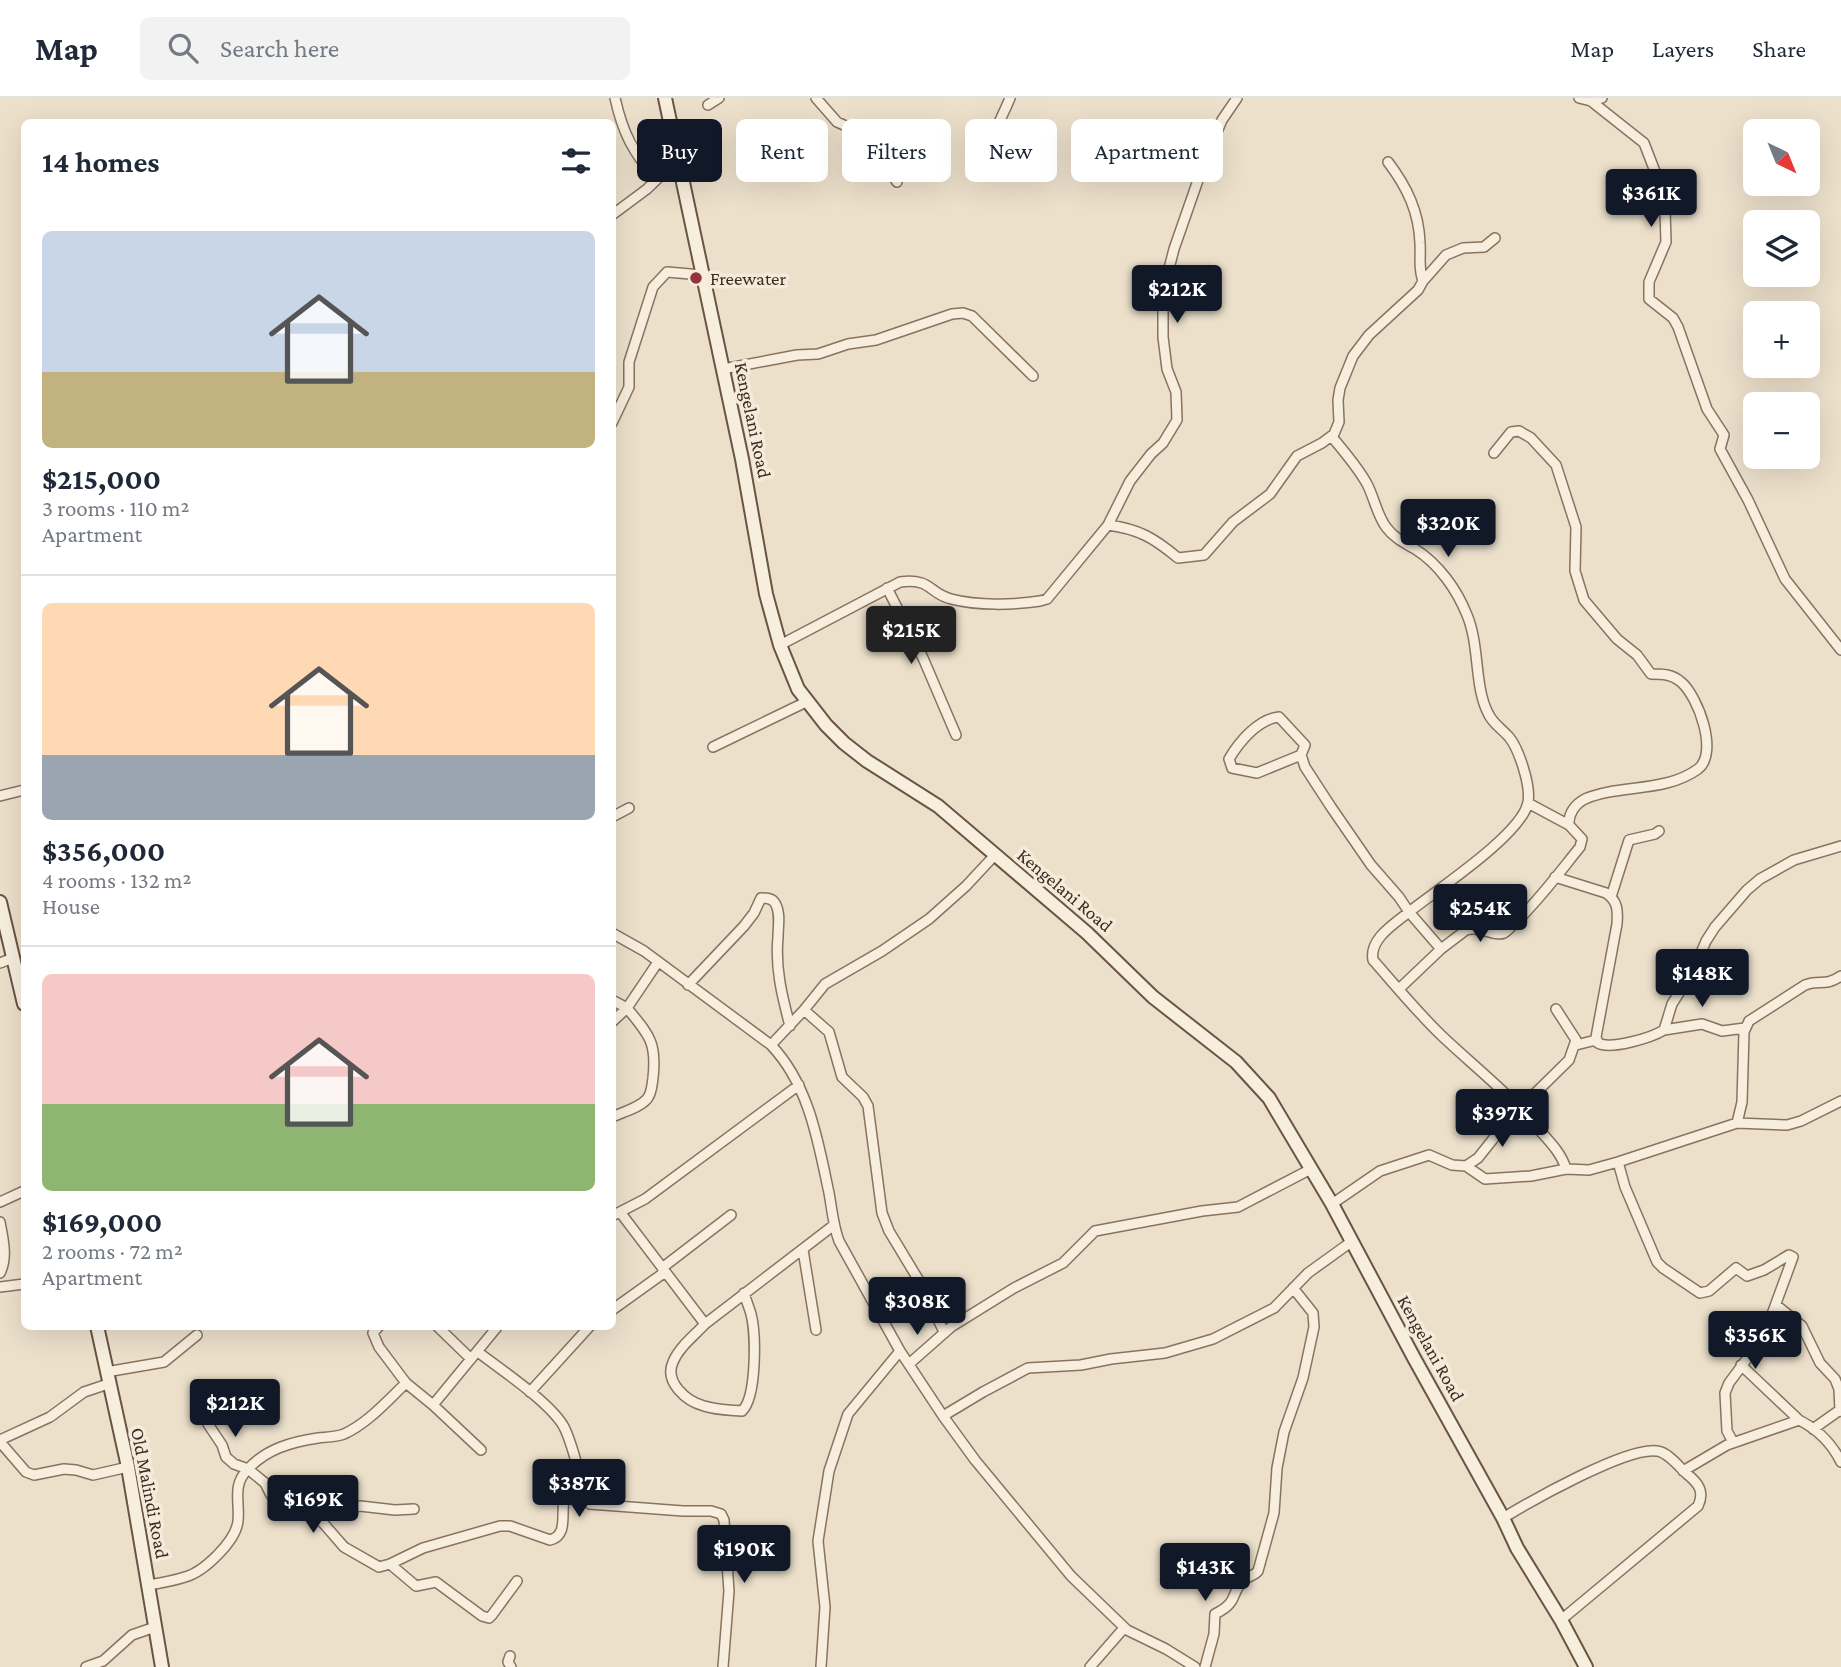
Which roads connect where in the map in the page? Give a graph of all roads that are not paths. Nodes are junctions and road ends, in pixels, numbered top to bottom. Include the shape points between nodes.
1 (615, 98) edge
2 (665, 98) edge
3 (719, 98) edge
4 (816, 98) edge
5 (1010, 98) edge
6 (1237, 98) edge
7 (1579, 98) edge
8 (1602, 98) edge
9 (1591, 101) junction
10 (708, 105) dead end
11 (669, 119) edge
12 (1002, 119) edge
13 (842, 124) edge
14 (637, 157) edge
15 (1388, 162) dead end
16 (652, 182) edge
17 (683, 182) edge
18 (616, 212) edge
19 (1495, 238) dead end
20 (702, 275) junction
21 (1423, 281) junction
22 (723, 369) junction
23 (1033, 376) dead end
24 (616, 414) edge
25 (1332, 437) junction
26 (1494, 453) dead end
27 (1108, 525) junction
28 (887, 588) junction
29 (780, 645) junction
30 (1841, 650) edge
31 (806, 702) junction
32 (956, 735) dead end
33 (713, 747) dead end
34 (1301, 755) junction
35 (21, 791) edge
36 (0, 796) edge
37 (1528, 803) junction
38 (629, 808) dead end
39 (616, 815) edge
40 (1569, 825) junction
41 (1660, 831) dead end
42 (1841, 846) edge
43 (994, 856) junction
44 (1555, 877) junction
45 (1611, 897) junction
46 (0, 902) edge
47 (1409, 912) junction
48 (616, 936) edge
49 (1441, 949) junction
50 (13, 958) junction
51 (658, 962) junction
52 (0, 963) edge
53 (1841, 976) edge
54 (688, 985) junction
55 (1399, 989) junction
56 (21, 991) edge
57 (616, 1003) edge
58 (626, 1009) junction
59 (1556, 1009) dead end
60 (804, 1010) junction
61 (616, 1018) edge
62 (790, 1026) junction
63 (1745, 1028) junction
64 (1664, 1030) junction
65 (1596, 1040) junction
66 (771, 1045) junction
67 (1576, 1045) junction
68 (799, 1085) junction
69 (1841, 1101) edge
70 (1522, 1107) junction
71 (616, 1115) edge
72 (1737, 1123) junction
73 (1618, 1163) junction
74 (1466, 1166) junction
75 (1311, 1169) junction
76 (1566, 1169) junction
77 (21, 1192) edge
78 (0, 1202) edge
79 (1332, 1204) junction
80 (616, 1214) edge
81 (731, 1215) dead end
82 (0, 1222) edge
83 (834, 1225) junction
84 (1351, 1242) junction
85 (803, 1250) junction
86 (664, 1270) junction
87 (0, 1273) edge
88 (21, 1284) edge
89 (0, 1287) edge
90 (1293, 1287) junction
91 (744, 1293) junction
92 (1776, 1305) junction
93 (616, 1307) edge
94 (705, 1324) junction
95 (98, 1330) edge
96 (375, 1330) edge
97 (443, 1330) edge
98 (495, 1330) edge
99 (586, 1330) edge
100 (816, 1330) dead end
101 (944, 1332) junction
102 (197, 1335) dead end
103 (900, 1351) junction
104 (474, 1355) junction
105 (909, 1364) junction
106 (1741, 1365) junction
107 (107, 1378) junction
108 (406, 1383) junction
109 (530, 1392) junction
110 (433, 1405) junction
111 (1841, 1411) edge
112 (943, 1416) junction
113 (1799, 1420) junction
114 (208, 1424) dead end
115 (1813, 1429) junction
116 (1841, 1440) edge
117 (0, 1441) edge
118 (1733, 1442) junction
119 (1832, 1446) junction
120 (481, 1450) dead end
121 (1841, 1462) edge
122 (128, 1467) junction
123 (248, 1469) junction
124 (1683, 1471) junction
125 (581, 1482) junction
126 (414, 1508) dead end
127 (315, 1516) junction
128 (1503, 1518) junction
129 (390, 1564) junction
130 (517, 1581) dead end
131 (148, 1585) junction
132 (1561, 1620) junction
133 (155, 1627) junction
134 (1124, 1628) junction
135 (510, 1656) dead end
136 (86, 1667) edge
137 (162, 1667) edge
138 (511, 1667) edge
139 (723, 1667) edge
140 (821, 1667) edge
141 (1090, 1667) edge
142 (1195, 1667) edge
143 (1205, 1667) edge
144 (1586, 1667) edge

1 - 14 street
2 - 11 main road, Kengelani Road
3 - 10 street
4 - 13 street
5 - 12 street
6 - 27 street via 1204,163 1163,292 1163,338 1176,393 1177,420 1130,481
7 - 9 street
8 - 9 street
9 - 30 street via 1644,143 1650,156 1665,210 1666,242 1649,282 1648,299 1678,327 1707,410 1724,435 1720,449 1785,579
15 - 21 street via 1413,207
16 - 18 street
17 - 20 main road, Kengelani Road
19 - 21 street via 1483,247 1446,255
20 - 22 main road, Kengelani Road
20 - 24 street via 667,272 655,283 629,362 628,387
21 - 25 street via 1353,356 1340,388 1339,422
22 - 23 street via 883,339 963,313 972,316
22 - 29 main road, Kengelani Road
25 - 27 street via 1297,456 1270,494 1233,522 1204,555 1178,558 1143,533
25 - 37 street via 1367,484 1386,527 1444,575 1457,595 1474,635 1488,714 1518,753
26 - 40 street via 1511,432 1519,431 1556,465 1576,527 1575,571 1584,600 1651,674 1666,674 1680,681 1695,704 1705,733 1707,755 1700,767 1652,786 1584,800 1571,812
27 - 28 street via 1047,599 1028,603 956,600 914,581
28 - 29 street
28 - 32 street
29 - 31 main road, Kengelani Road
31 - 33 street
31 - 43 main road, Kengelani Road via 853,750 927,798
34 - 34 street via 1305,745 1277,716 1251,732 1229,760 1233,768 1254,774
34 - 47 street via 1331,807
35 - 36 street
37 - 40 street
37 - 47 street via 1499,843
38 - 39 street
40 - 44 street via 1582,842
41 - 45 street via 1629,840
42 - 64 street via 1794,860 1747,890 1706,941 1672,1004
43 - 60 street via 929,919 831,979
43 - 75 main road, Kengelani Road via 1249,1074 1269,1098
44 - 45 street
44 - 49 street via 1539,900 1506,931 1498,934 1470,928
45 - 65 street via 1618,908 1617,924
46 - 50 main road
47 - 49 street
47 - 55 street via 1372,948 1373,960
48 - 51 street
49 - 55 street
50 - 52 street
50 - 56 main road
51 - 54 street
51 - 58 street
53 - 63 street via 1830,983 1805,985
54 - 62 street via 744,926 761,898 771,900 779,915 779,983
54 - 66 street
55 - 70 street via 1441,1036
57 - 58 street
58 - 61 street
58 - 71 street via 654,1047 652,1084 647,1099
59 - 67 street
60 - 62 street
60 - 101 street via 829,1032 842,1077 868,1106 882,1213
62 - 66 street
63 - 64 street via 1722,1031 1702,1024
63 - 72 street
64 - 65 street via 1605,1046
65 - 67 street
66 - 68 street
67 - 70 street via 1569,1060
68 - 80 street via 645,1199
68 - 83 street via 819,1142
69 - 72 street via 1787,1125
70 - 74 street
70 - 76 street
72 - 73 street
73 - 76 street via 1589,1170
73 - 92 street via 1663,1268 1704,1293 1736,1268 1747,1276 1791,1255
74 - 76 street via 1486,1179
74 - 79 street via 1429,1155 1380,1171
75 - 79 main road, Kengelani Road
75 - 101 street via 1238,1207 1095,1231 1063,1263
77 - 78 street
79 - 84 main road, Kengelani Road
80 - 86 street
81 - 86 street
82 - 87 street via 5,1256
83 - 85 street
83 - 103 street
84 - 90 street
84 - 128 main road, Kengelani Road
85 - 91 street
85 - 100 street
86 - 93 street
86 - 94 street
88 - 89 street
90 - 112 street via 1274,1308 1213,1339 1165,1353 1028,1368
90 - 143 street via 1313,1313 1314,1327 1284,1432 1274,1513 1258,1571 1242,1582 1232,1602 1215,1614
91 - 94 street
91 - 94 street via 754,1349 743,1411 701,1405 671,1379 675,1358
92 - 106 street via 1763,1338
92 - 111 street via 1802,1326 1820,1363 1835,1379
95 - 107 main road, Old Malindi Road
96 - 108 street via 374,1339
97 - 104 street
98 - 104 street
99 - 109 street
101 - 105 street
102 - 107 street via 164,1362
103 - 105 street
103 - 140 street via 848,1414 829,1471 818,1541 825,1607
104 - 109 street
104 - 110 street
105 - 112 street
106 - 113 street
106 - 118 street via 1723,1402
107 - 117 street via 50,1417
107 - 122 main road, Old Malindi Road
108 - 110 street
108 - 123 street via 343,1434 282,1446
109 - 125 street via 563,1426
110 - 120 street
111 - 115 street
112 - 134 street via 1071,1576
113 - 115 street
113 - 118 street
114 - 123 street via 226,1457
115 - 119 street
116 - 119 street
117 - 122 street via 26,1472 34,1475 76,1469 93,1475
118 - 124 street
119 - 121 street
122 - 131 main road, Old Malindi Road
123 - 127 street via 265,1483 271,1496 294,1498
123 - 131 street via 236,1497 238,1522 221,1550 187,1577
124 - 128 street via 1661,1452 1650,1451 1598,1467
124 - 132 street via 1702,1492 1698,1506
125 - 129 street via 564,1500 564,1523 555,1539 500,1526 423,1548
125 - 139 street via 586,1500 594,1506 721,1514 729,1570
126 - 127 street via 360,1506
127 - 129 street via 349,1550 379,1567
128 - 132 main road, Kengelani Road
129 - 130 street via 416,1586 436,1582 489,1618
131 - 133 main road, Old Malindi Road
132 - 144 main road, Kengelani Road
133 - 136 street via 132,1635 103,1661
133 - 137 main road, Old Malindi Road
134 - 141 street
134 - 142 street
135 - 138 street

